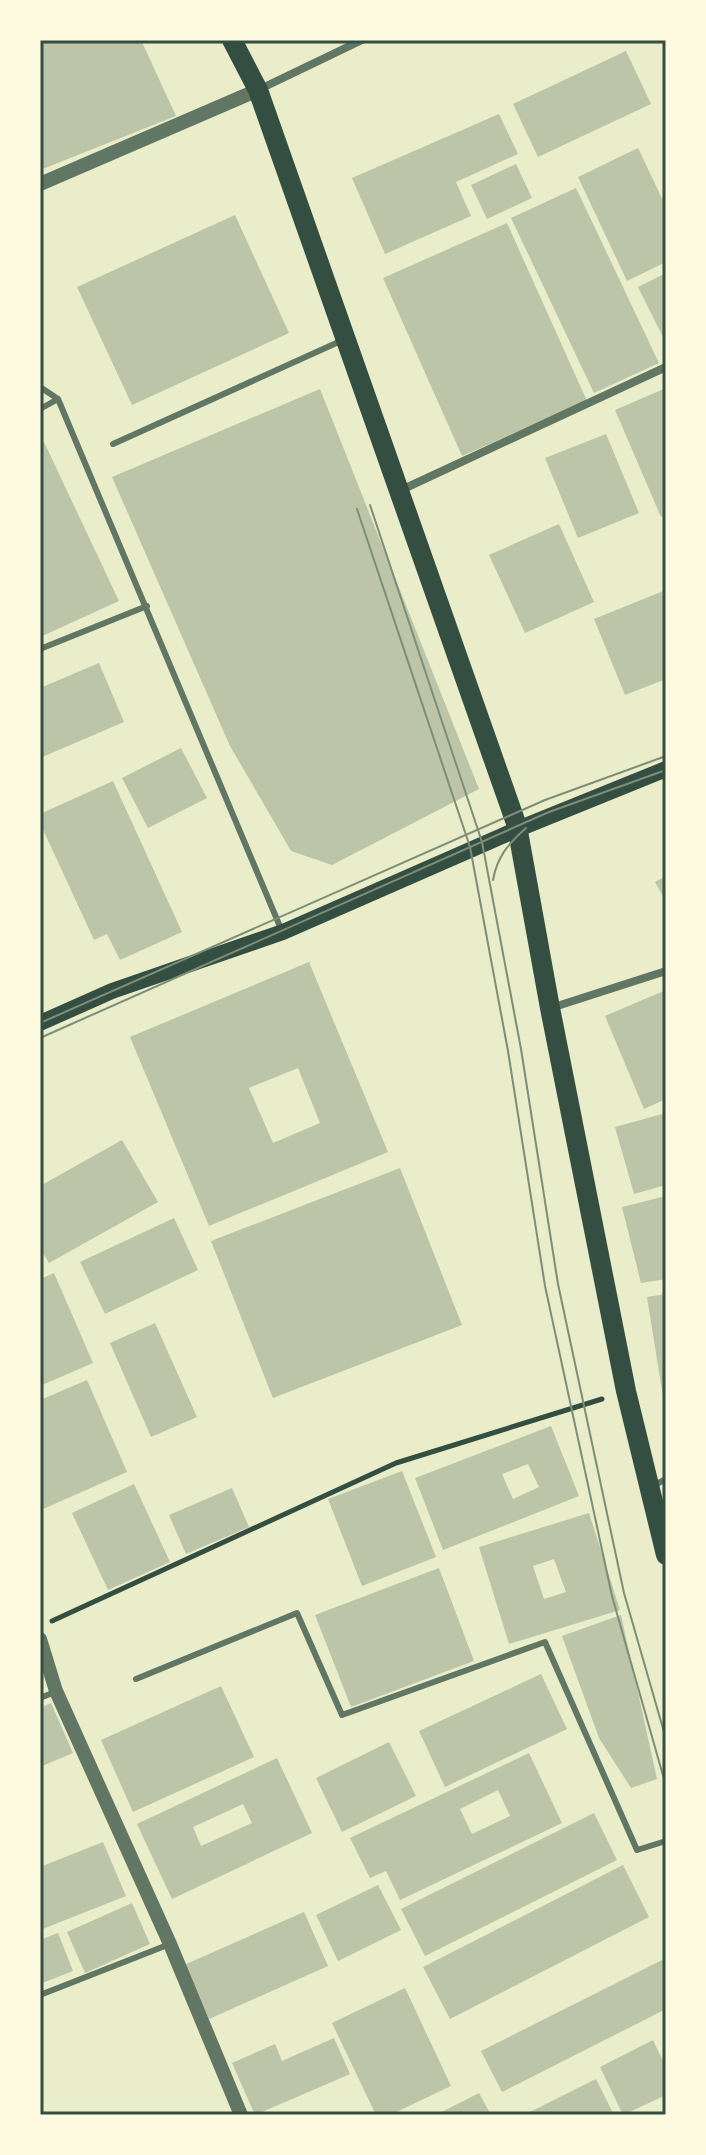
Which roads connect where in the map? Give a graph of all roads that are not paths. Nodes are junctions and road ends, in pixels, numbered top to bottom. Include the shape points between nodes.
1 (232, 40) edge
2 (362, 40) edge
3 (258, 90) junction
4 (40, 184) edge
5 (346, 339) junction
6 (666, 367) edge
7 (40, 387) edge
8 (58, 399) junction
9 (40, 409) edge
10 (113, 444) dead end
11 (399, 491) junction
12 (147, 606) junction
13 (40, 649) edge
14 (666, 769) edge
15 (518, 829) junction
16 (283, 932) junction
17 (666, 971) edge
18 (550, 1008) junction
19 (40, 1023) edge
20 (657, 1484) edge
21 (666, 1555) edge
22 (40, 1639) edge
23 (136, 1679) dead end
24 (56, 1691) junction
25 (40, 1698) edge
26 (666, 1841) edge
27 (170, 1944) junction
28 (40, 1995) edge
29 (241, 2115) edge

1 - 3 main road
2 - 3 street
3 - 4 street
3 - 5 main road
5 - 10 lane
5 - 11 main road
6 - 11 street
7 - 8 lane
8 - 9 lane
8 - 12 lane
11 - 15 main road
12 - 13 lane
12 - 16 lane
14 - 15 main road
15 - 16 main road
15 - 18 main road
16 - 19 main road via 112,991
17 - 18 street
18 - 20 main road via 626,1391
20 - 21 main road
22 - 24 street
23 - 26 lane via 297,1613 342,1715 545,1642 637,1850
24 - 25 lane
24 - 27 street
27 - 28 lane
27 - 29 street

